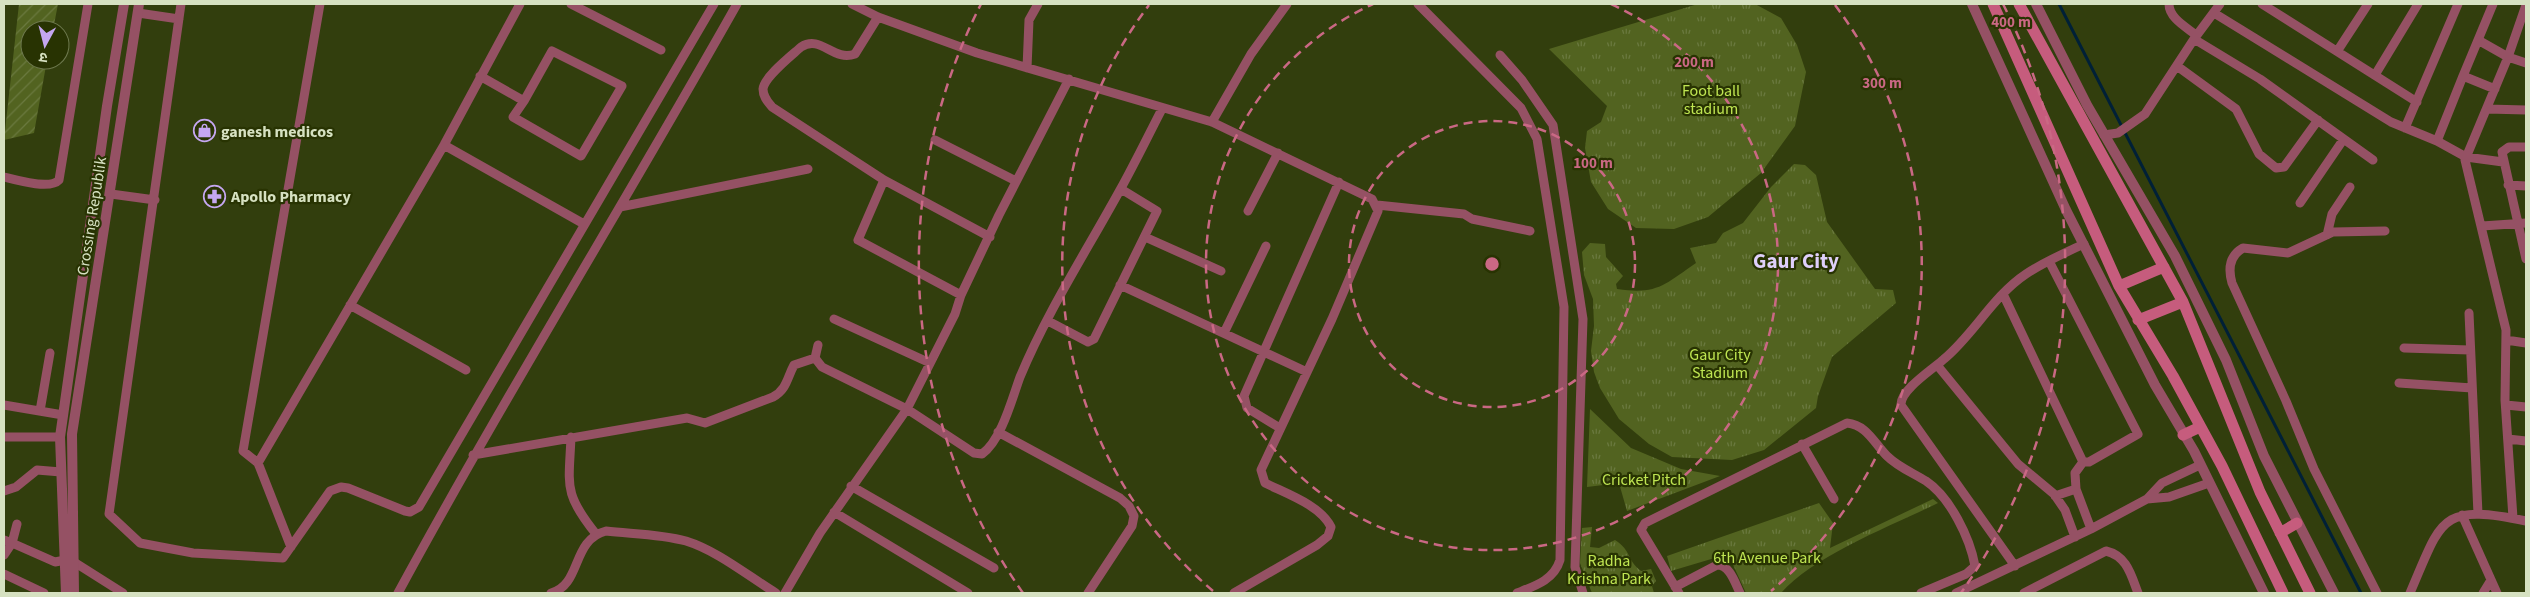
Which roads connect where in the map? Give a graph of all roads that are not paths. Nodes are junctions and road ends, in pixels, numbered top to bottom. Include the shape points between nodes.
1 (88, 4) edge
2 (124, 4) edge
3 (181, 4) edge
4 (320, 4) edge
5 (520, 4) edge
6 (571, 4) edge
7 (714, 4) edge
8 (737, 4) edge
9 (852, 4) edge
10 (1038, 4) edge
11 (1287, 4) edge
12 (1418, 4) edge
13 (1993, 4) edge
14 (2036, 4) edge
15 (2169, 4) edge
16 (2220, 4) edge
17 (2262, 4) edge
18 (2368, 4) edge
19 (2418, 4) edge
20 (2458, 4) edge
21 (2493, 4) edge
22 (2526, 5) edge
23 (1974, 7) edge
24 (2021, 7) edge
25 (138, 8) edge
26 (2214, 13) junction
27 (878, 17) junction
28 (179, 19) junction
29 (2195, 37) junction
30 (2478, 40) junction
31 (661, 50) dead end
32 (2338, 50) junction
33 (1500, 55) dead end
34 (2508, 56) junction
35 (2526, 63) edge
36 (2177, 66) junction
37 (1027, 68) junction
38 (2375, 74) junction
39 (480, 76) junction
40 (2464, 76) junction
41 (1069, 79) junction
42 (2495, 89) junction
43 (524, 100) junction
44 (2417, 102) junction
45 (1162, 109) junction
46 (2487, 109) junction
47 (2526, 110) edge
48 (2318, 120) junction
49 (1212, 122) junction
50 (2405, 128) junction
51 (2104, 135) junction
52 (935, 140) dead end
53 (2343, 140) junction
54 (2437, 141) junction
55 (444, 144) junction
56 (2526, 147) edge
57 (1278, 153) junction
58 (2466, 157) junction
59 (2373, 160) dead end
60 (2504, 162) junction
61 (808, 169) dead end
62 (4, 177) edge
63 (884, 180) junction
64 (1016, 181) junction
65 (1339, 182) junction
66 (2508, 185) junction
67 (2526, 186) edge
68 (2350, 187) dead end
69 (1121, 189) junction
70 (111, 194) junction
71 (155, 200) junction
72 (2300, 203) dead end
73 (1377, 205) junction
74 (620, 207) junction
75 (1248, 211) dead end
76 (2522, 223) edge
77 (584, 224) junction
78 (2482, 226) junction
79 (2385, 231) dead end
80 (1530, 232) dead end
81 (2327, 235) junction
82 (990, 237) junction
83 (1145, 237) junction
84 (2084, 244) junction
85 (1266, 246) dead end
86 (2526, 258) edge
87 (2049, 261) junction
88 (2164, 267) junction
89 (1221, 271) dead end
90 (1120, 285) junction
91 (2120, 286) junction
92 (2003, 294) junction
93 (961, 295) junction
94 (2183, 302) junction
95 (350, 305) junction
96 (2469, 313) dead end
97 (834, 319) dead end
98 (2138, 320) junction
99 (1048, 321) junction
100 (1224, 333) junction
101 (2506, 340) junction
102 (2526, 343) edge
103 (818, 345) dead end
104 (2404, 348) dead end
105 (2470, 350) junction
106 (1264, 352) junction
107 (50, 353) dead end
108 (815, 358) junction
109 (930, 362) junction
110 (1937, 365) junction
111 (466, 370) dead end
112 (1307, 372) junction
113 (2399, 383) dead end
114 (2472, 388) junction
115 (4, 405) edge
116 (2506, 405) junction
117 (2526, 408) edge
118 (907, 409) junction
119 (40, 412) junction
120 (62, 419) junction
121 (2200, 427) junction
122 (1280, 428) junction
123 (72, 429) junction
124 (998, 432) junction
125 (2183, 435) junction
126 (4, 437) edge
127 (60, 437) junction
128 (571, 437) junction
129 (2508, 439) junction
130 (2526, 441) edge
131 (1802, 444) junction
132 (473, 455) junction
133 (2083, 462) junction
134 (258, 463) junction
135 (2200, 465) junction
136 (61, 472) junction
137 (2209, 483) junction
138 (851, 486) junction
139 (2076, 488) junction
140 (4, 491) edge
141 (2055, 496) junction
142 (1834, 499) dead end
143 (2147, 499) junction
144 (834, 512) junction
145 (2478, 514) junction
146 (2462, 515) junction
147 (2513, 518) junction
148 (2526, 521) edge
149 (2297, 523) junction
150 (17, 524) dead end
151 (2091, 529) junction
152 (2280, 533) junction
153 (596, 534) junction
154 (2075, 537) junction
155 (8, 542) edge
156 (291, 547) junction
157 (4, 555) edge
158 (69, 561) junction
159 (2015, 566) junction
160 (994, 568) dead end
161 (4, 574) edge
162 (2491, 580) junction
163 (1677, 590) edge
164 (44, 593) edge
165 (66, 593) edge
166 (74, 593) edge
167 (123, 593) edge
168 (398, 593) edge
169 (554, 593) edge
170 (776, 593) edge
171 (785, 593) edge
172 (968, 593) edge
173 (1088, 593) edge
174 (1234, 593) edge
175 (1517, 593) edge
176 (1583, 593) edge
177 (1740, 593) edge
178 (1921, 593) edge
179 (1956, 593) edge
180 (2024, 593) edge
181 (2138, 593) edge
182 (2264, 593) edge
183 (2283, 593) edge
184 (2310, 593) edge
185 (2334, 593) edge
186 (2376, 593) edge
187 (2410, 593) edge
188 (2483, 593) edge
189 (2497, 593) edge

1 - 62 street via 59,180 48,185
2 - 120 street
3 - 28 street
4 - 134 street via 242,452
5 - 39 street
6 - 31 street
7 - 77 street
8 - 74 street
9 - 27 street
10 - 37 street via 1029,20
11 - 49 street via 1251,54
12 - 175 street via 1521,108 1537,139 1561,282 1564,327 1560,560 1548,578
13 - 91 main road
14 - 51 street
15 - 29 street via 2170,12
16 - 26 street
17 - 32 street
18 - 32 street
19 - 38 street
20 - 44 street
21 - 30 street
22 - 34 street
23 - 84 street
24 - 88 main road
25 - 28 street
25 - 70 street, Crossing Republik
26 - 29 street
26 - 50 street via 2383,118
27 - 37 street
27 - 63 street via 856,54 841,57 824,46 807,43 768,79 763,89 772,107
28 - 71 street
29 - 36 street
29 - 48 street
30 - 34 street
30 - 40 street
32 - 38 street
33 - 176 street via 1550,116 1555,134 1583,319 1575,567
34 - 35 street
34 - 42 street
36 - 48 street via 2236,109 2259,154 2276,168 2284,167
36 - 51 street via 2137,122 2118,133
37 - 41 street
38 - 44 street
39 - 43 street
39 - 55 street
40 - 42 street
40 - 54 street
41 - 45 street
41 - 64 street
42 - 46 street
43 - 43 street via 513,118 581,156 622,86 552,51
44 - 50 street
45 - 49 street
45 - 69 street
46 - 47 street
46 - 58 street
48 - 53 street
49 - 57 street
50 - 54 street
51 - 149 street via 2175,256 2226,360 2264,456
52 - 64 street
53 - 59 street
53 - 72 street
54 - 58 street
55 - 77 street
55 - 95 street
56 - 60 street via 2505,148 2502,152
57 - 65 street
57 - 75 street
58 - 60 street
58 - 78 street
60 - 66 street
61 - 74 street
63 - 82 street
63 - 93 street via 858,240
64 - 82 street
65 - 73 street
65 - 106 street
66 - 67 street
66 - 76 street
68 - 81 street via 2332,214
69 - 83 street via 1157,211
69 - 99 street
70 - 71 street
70 - 123 street, Crossing Republik
71 - 156 street via 109,514 140,543 193,552 283,558
73 - 80 street via 1464,214 1472,219
73 - 112 street via 1378,211
74 - 132 street
76 - 78 street
76 - 86 street
77 - 156 street via 419,507 405,511 348,488 335,488
78 - 101 street
79 - 81 street via 2340,230
81 - 186 street via 2288,253 2243,248 2230,261 2230,277 2314,469
82 - 93 street
83 - 89 street
83 - 90 street
84 - 87 street
84 - 125 street
85 - 100 street
87 - 92 street via 2026,274
87 - 133 street via 2138,434 2089,462
88 - 91 main road
88 - 94 main road
90 - 99 street via 1091,342
90 - 100 street
91 - 98 main road
92 - 110 street
92 - 133 street
93 - 109 street via 955,314
94 - 98 main road
94 - 152 main road via 2260,492
95 - 111 street
95 - 134 street
96 - 105 street
97 - 109 street
98 - 121 main road
99 - 124 street
100 - 106 street
101 - 102 street
101 - 116 street
103 - 108 street
104 - 105 street
105 - 114 street
106 - 112 street
106 - 122 street via 1244,401 1247,408
107 - 119 street
108 - 118 street via 822,367
108 - 128 street via 794,365 780,393 705,423 687,418
109 - 118 street
110 - 141 street via 2006,450
110 - 159 street via 1906,391 1901,404
112 - 122 street
113 - 114 street
114 - 145 street
115 - 119 street
116 - 117 street
116 - 129 street
118 - 124 street via 974,453 982,454 989,450
118 - 138 street
119 - 120 street
120 - 123 street
120 - 127 street
121 - 125 main road
121 - 183 main road
122 - 174 street via 1261,470 1265,483 1315,510 1326,518 1331,527 1328,536 1317,544
123 - 158 street, Crossing Republik
124 - 173 street via 1120,498 1129,506 1134,516 1132,526
125 - 135 street
126 - 127 street
127 - 136 street
128 - 132 street
128 - 153 street via 571,498
129 - 130 street
129 - 147 street
131 - 142 street
131 - 163 street via 1645,523 1641,530
131 - 178 street via 1847,424 1862,426 1896,464 1940,493 1973,553 1975,566 1966,574
132 - 168 street
133 - 139 street via 2075,473
134 - 156 street
135 - 137 street
135 - 143 street via 2162,483
136 - 140 street via 36,470
136 - 158 street
137 - 143 street via 2170,497
137 - 182 street
138 - 144 street
138 - 160 street
139 - 141 street
139 - 151 street
141 - 154 street via 2065,510
143 - 151 street
144 - 171 street
144 - 172 street
145 - 146 street
145 - 147 street
146 - 162 street
146 - 187 street via 2444,524 2436,533
147 - 148 street
149 - 152 main road
149 - 185 street
150 - 155 street
151 - 154 street
152 - 184 main road
153 - 169 street via 588,540 567,583
153 - 170 street via 606,531 653,535 688,542
154 - 159 street
155 - 157 street
155 - 158 street via 55,562
158 - 165 street
158 - 166 street
158 - 167 street
159 - 179 street
161 - 164 street
162 - 188 street
162 - 189 street
163 - 177 street via 1722,565
180 - 181 street via 2106,551 2116,553 2124,560

